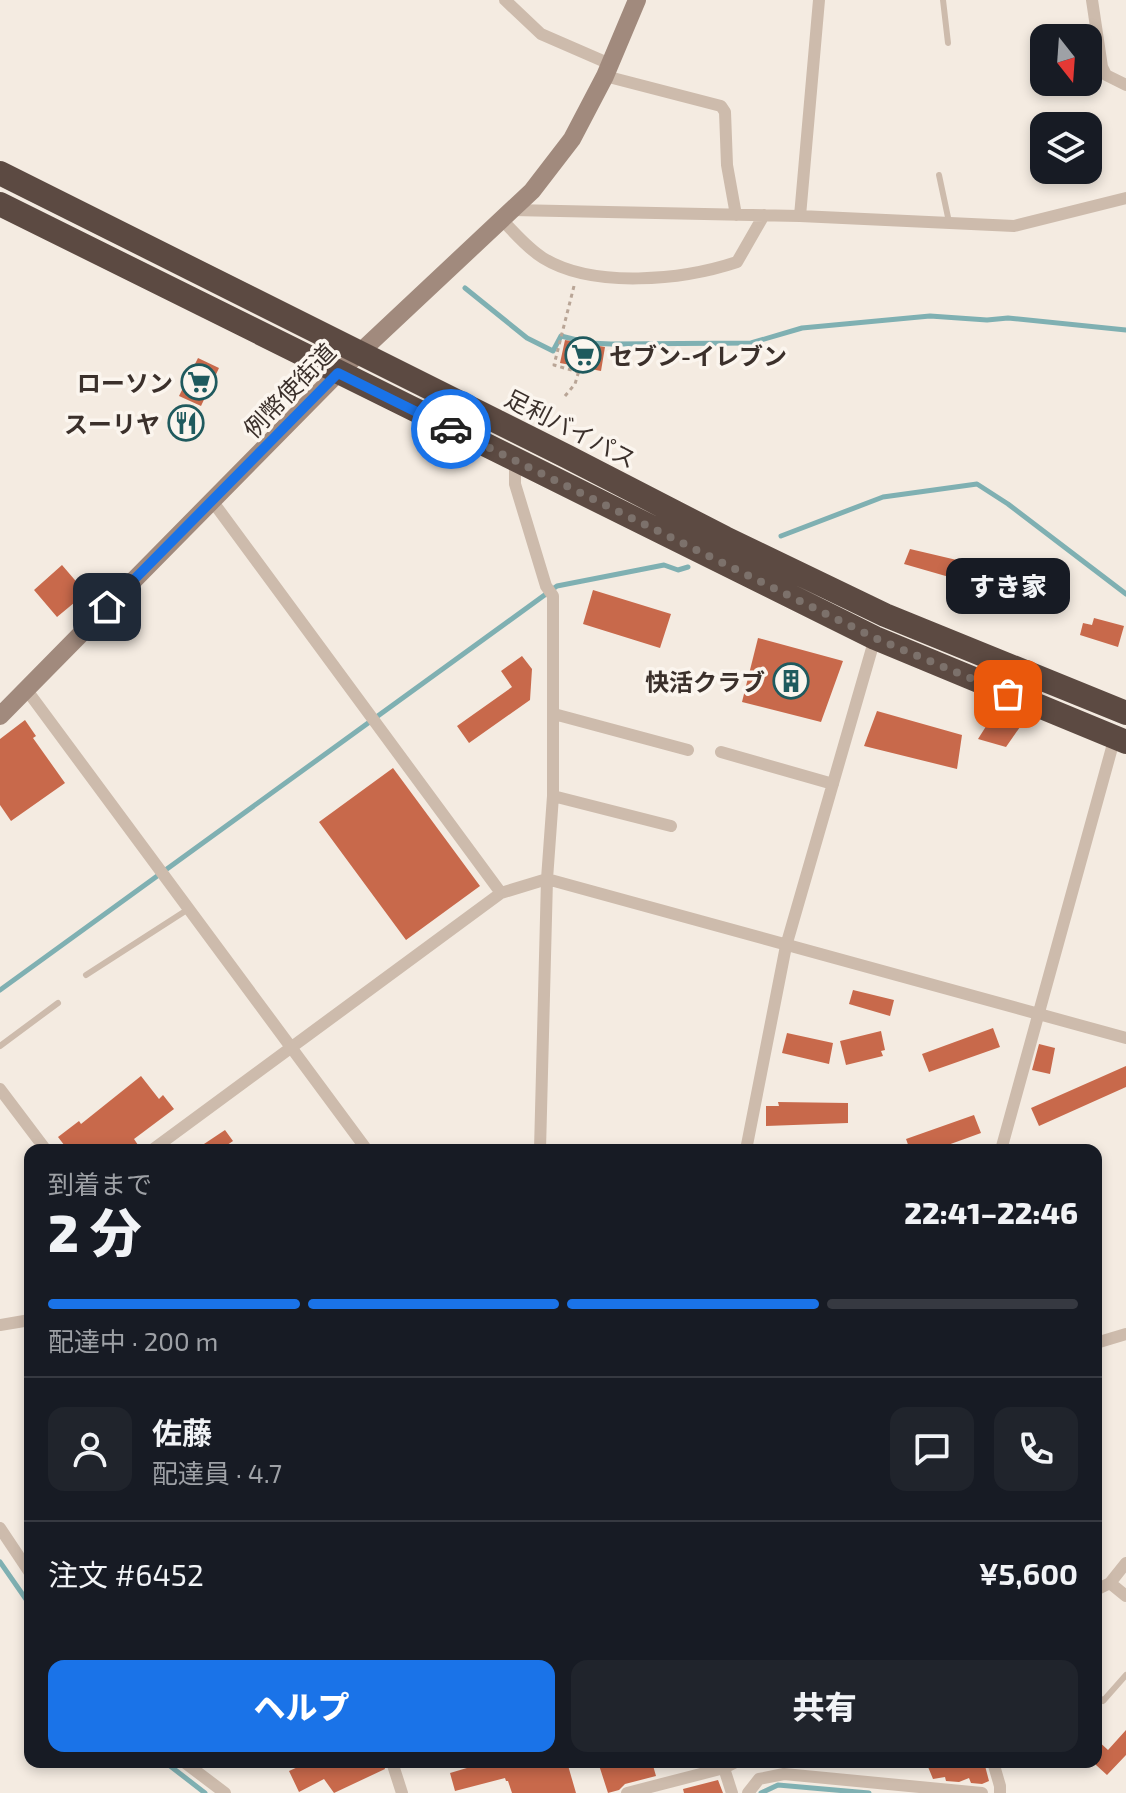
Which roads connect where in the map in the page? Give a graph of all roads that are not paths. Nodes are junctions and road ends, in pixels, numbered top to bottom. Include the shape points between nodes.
1 (505, 0) edge
2 (637, 0) edge
3 (819, 0) edge
4 (943, 0) edge
5 (1092, 0) edge
6 (948, 43) dead end
7 (608, 70) junction
8 (1126, 85) edge
9 (0, 173) edge
10 (939, 175) dead end
11 (1126, 198) edge
12 (0, 204) edge
13 (507, 215) junction
14 (736, 215) junction
15 (764, 215) junction
16 (800, 216) junction
17 (949, 222) junction
18 (359, 353) junction
19 (338, 373) junction
20 (515, 461) junction
21 (213, 502) junction
22 (875, 638) junction
23 (26, 689) junction
24 (1125, 708) edge
25 (554, 714) junction
26 (0, 716) edge
27 (1120, 740) edge
28 (688, 750) dead end
29 (721, 752) dead end
30 (833, 784) junction
31 (553, 796) junction
32 (671, 826) dead end
33 (547, 879) junction
34 (501, 893) junction
35 (190, 908) junction
36 (786, 946) junction
37 (86, 975) dead end
38 (58, 1003) dead end
39 (1037, 1015) junction
40 (1126, 1038) edge
41 (0, 1046) edge
42 (292, 1047) junction
43 (0, 1089) edge
44 (41, 1144) edge
45 (160, 1144) edge
46 (363, 1144) edge
47 (540, 1144) edge
48 (747, 1144) edge
49 (1003, 1144) edge
50 (24, 1321) edge
51 (0, 1325) edge
52 (1126, 1334) edge
53 (1102, 1341) edge
54 (0, 1528) edge
55 (1126, 1563) edge
56 (24, 1564) edge
57 (1110, 1583) junction
58 (1102, 1587) edge
59 (1126, 1596) edge
60 (1126, 1675) edge
61 (1102, 1700) edge
62 (192, 1768) edge
63 (394, 1768) edge
64 (713, 1768) edge
65 (728, 1768) edge
66 (995, 1768) edge
67 (225, 1793) edge
68 (402, 1793) edge
69 (627, 1793) edge
70 (732, 1793) edge
71 (748, 1793) edge
72 (982, 1793) edge
73 (1000, 1793) edge

1 - 7 street via 541,34
2 - 7 main road, 例幣使街道
3 - 16 street
4 - 6 lane
5 - 8 street via 1102,67
7 - 13 main road, 例幣使街道 via 553,167
7 - 14 street via 721,106
9 - 18 highway, 足利バイパス
10 - 17 lane
11 - 17 street via 1014,226
12 - 19 highway
13 - 14 street
13 - 15 street via 530,249 544,259 578,270 643,278 686,276 740,260
13 - 18 main road, 例幣使街道
14 - 15 street
15 - 16 street
16 - 17 street
18 - 19 main road, 例幣使街道
18 - 24 highway, 足利バイパス via 885,615
19 - 20 highway
19 - 21 main road, 例幣使街道
20 - 22 highway
20 - 25 street via 515,484 550,591
21 - 23 main road, 例幣使街道
21 - 34 street
22 - 27 highway
22 - 30 street
23 - 26 main road, 例幣使街道
23 - 35 street
24 - 27 street
25 - 28 street
25 - 31 street
27 - 39 street
29 - 30 street
30 - 36 street
31 - 32 street
31 - 33 street
33 - 34 street
33 - 36 street
33 - 47 street
34 - 42 street
35 - 37 lane
35 - 42 street
36 - 39 street
36 - 48 street
38 - 41 lane
39 - 40 street
39 - 49 street
42 - 45 street
42 - 46 street
43 - 44 street
50 - 51 street
52 - 53 street
54 - 56 street
55 - 57 street
57 - 58 street
57 - 59 street
60 - 61 lane
62 - 67 street
63 - 68 street
64 - 69 street
65 - 70 street
66 - 73 street
71 - 72 street via 759,1779 784,1774

